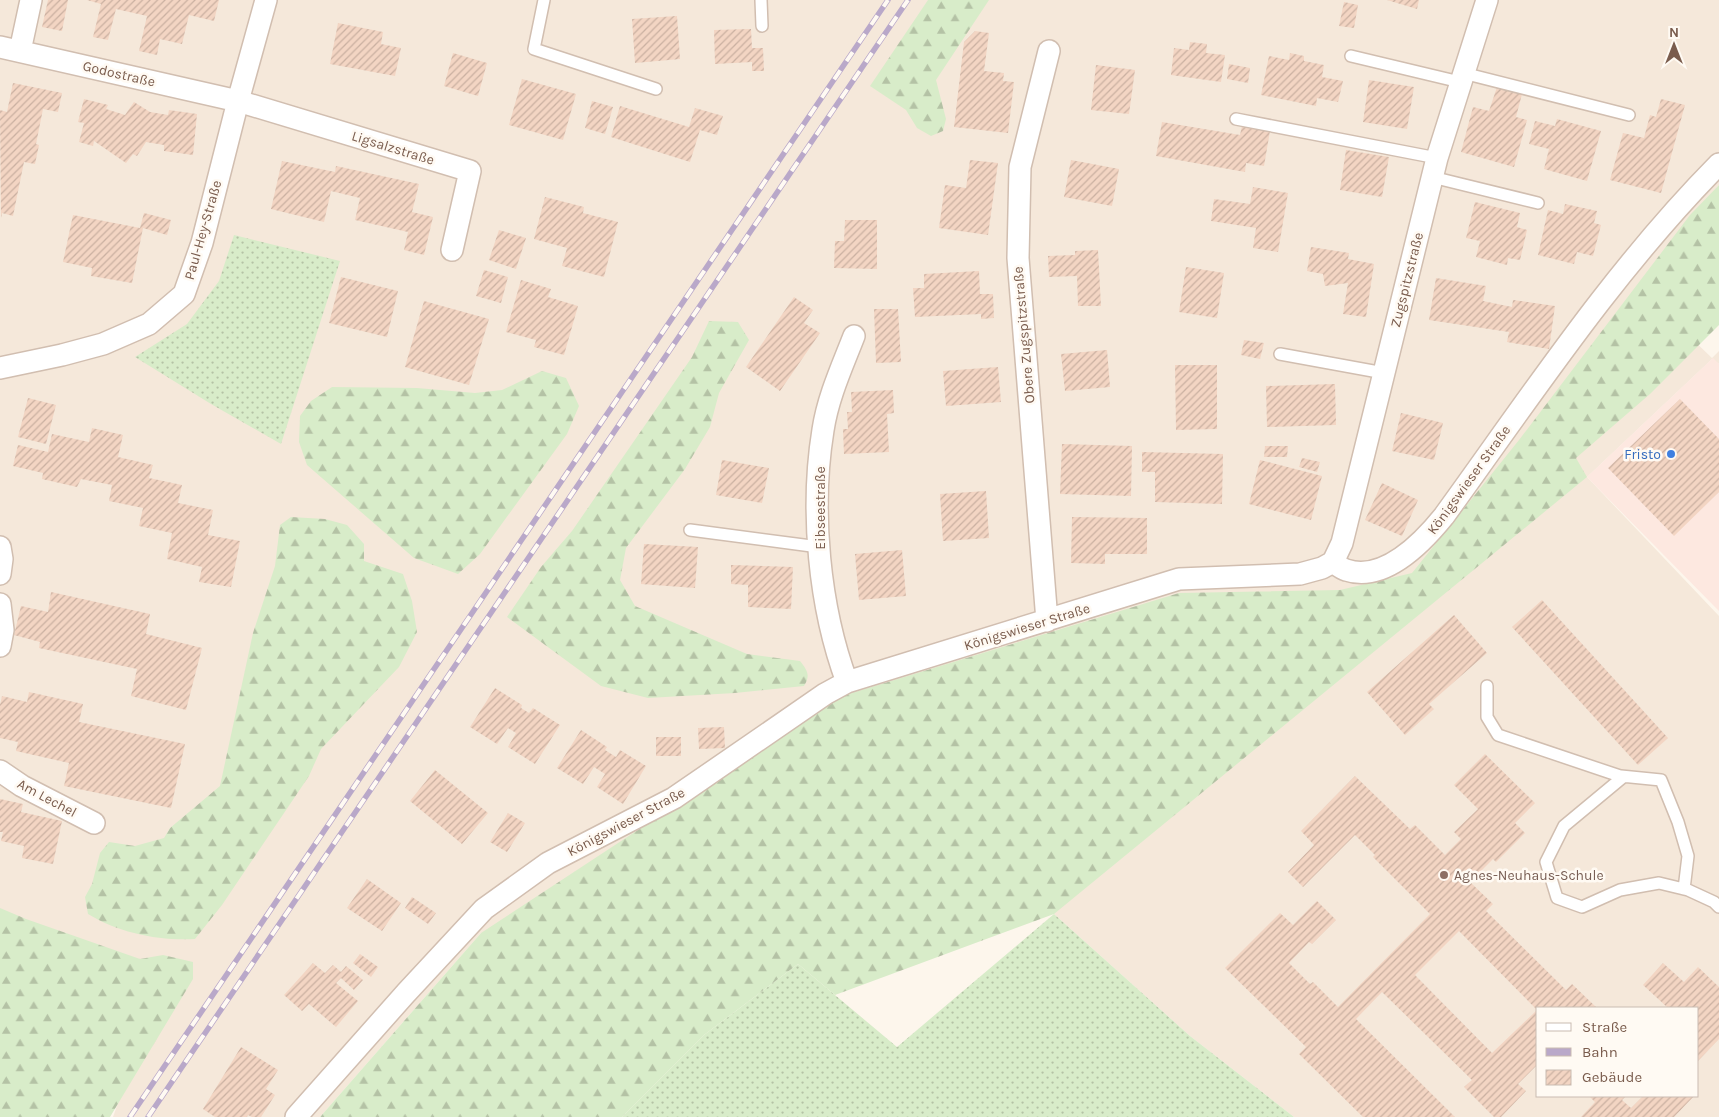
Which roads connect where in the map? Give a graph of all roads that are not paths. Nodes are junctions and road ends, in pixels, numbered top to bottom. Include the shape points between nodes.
1 (31, 0) edge
2 (266, 0) edge
3 (544, 0) edge
4 (761, 0) edge
5 (1487, 0) edge
6 (762, 26) dead end
7 (10, 49) edge
8 (1049, 52) dead end
9 (1351, 56) dead end
10 (1462, 78) junction
11 (656, 89) dead end
12 (238, 101) junction
13 (1629, 115) dead end
14 (1236, 119) dead end
15 (1719, 164) edge
16 (1435, 167) junction
17 (1538, 203) dead end
18 (452, 250) dead end
19 (854, 336) dead end
20 (1280, 354) dead end
21 (0, 368) edge
22 (1384, 373) junction
23 (690, 530) dead end
24 (0, 547) edge
25 (819, 547) junction
26 (1333, 562) junction
27 (0, 574) edge
28 (0, 604) edge
29 (1047, 621) junction
30 (0, 646) edge
31 (847, 682) junction
32 (1487, 686) dead end
33 (0, 771) edge
34 (1621, 776) junction
35 (94, 823) dead end
36 (1684, 889) junction
37 (1719, 907) edge
38 (296, 1117) edge

1 - 7 street
2 - 12 street, Paul-Hey-Straße
3 - 11 lane via 534,48
4 - 6 lane
5 - 10 street, Zugspitzstraße
7 - 12 street, Godostraße
8 - 29 street, Obere Zugspitzstraße via 1020,167 1018,258
9 - 10 lane
10 - 13 lane
10 - 16 street, Zugspitzstraße
12 - 18 street, Ligsalzstraße via 470,171
12 - 21 street, Paul-Hey-Straße via 202,242 184,294 149,324 103,344
14 - 16 lane
15 - 26 street, Königswieser Straße via 1681,202 1590,314 1426,538 1406,556 1363,573 1345,570
16 - 17 lane
16 - 22 street, Zugspitzstraße
19 - 25 street, Eibseestraße via 834,385 823,428 817,478
20 - 22 lane
22 - 26 street, Zugspitzstraße via 1342,543
23 - 25 lane
24 - 27 street
25 - 31 street, Eibseestraße via 836,652
26 - 29 street, Königswieser Straße via 1300,574 1179,579
28 - 30 street via 3,630
29 - 31 street, Königswieser Straße
31 - 38 street, Königswieser Straße via 674,798 548,863 484,908
32 - 34 lane via 1487,718 1498,735
33 - 35 street, Am Lechel
34 - 36 lane via 1661,780 1688,856
34 - 36 lane via 1564,826 1546,862 1557,898 1582,907 1620,890 1659,883
36 - 37 lane

